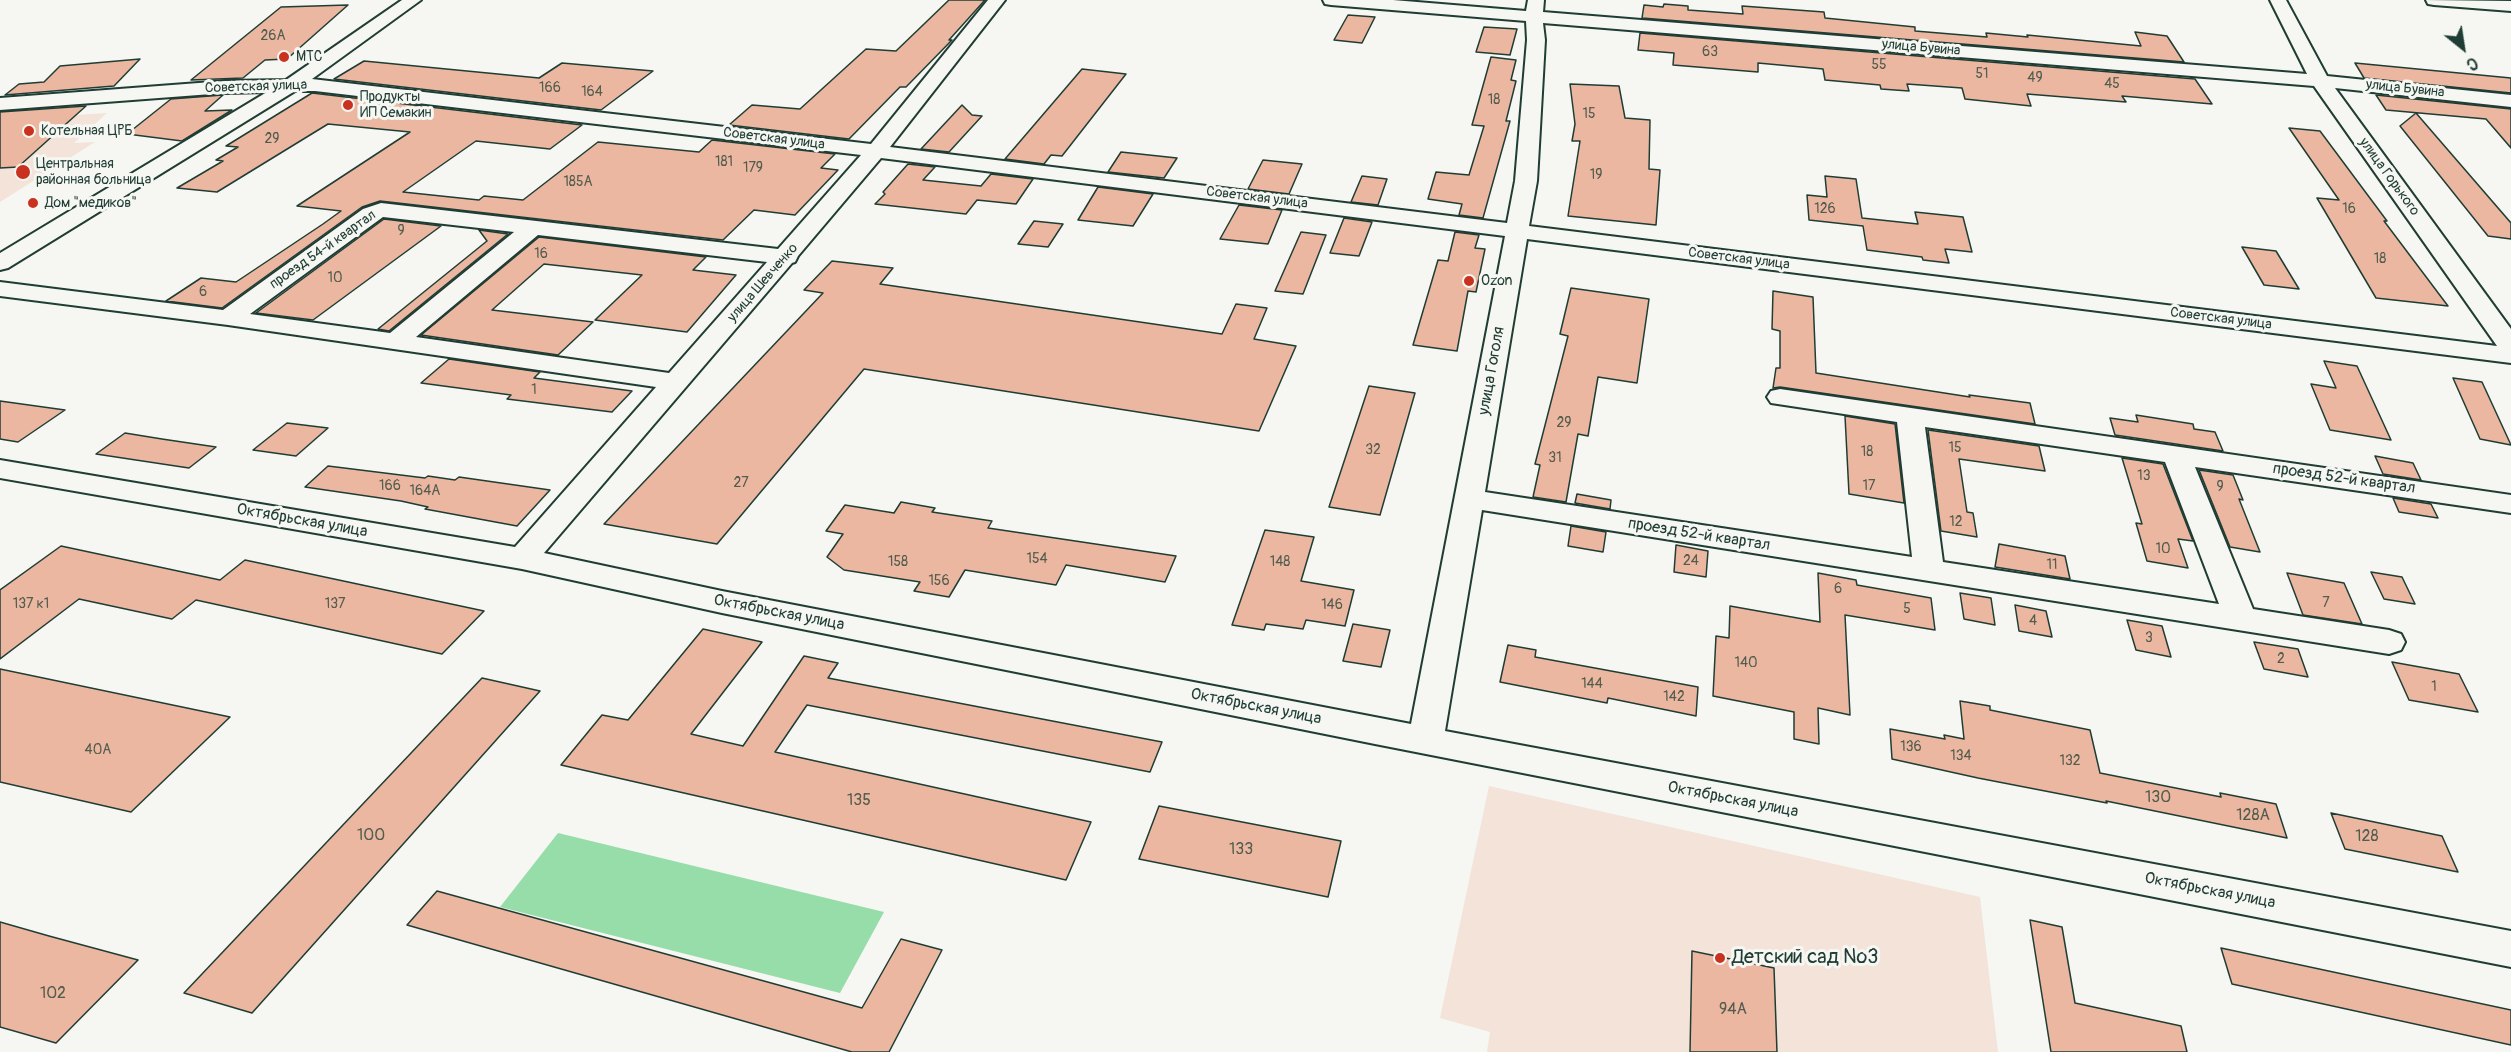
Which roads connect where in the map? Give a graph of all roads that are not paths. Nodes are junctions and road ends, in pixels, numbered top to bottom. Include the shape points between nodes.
1 (413, 0) edge
2 (997, 0) edge
3 (1331, 0) edge
4 (2278, 0) edge
5 (2434, 0) edge
6 (2511, 6) edge
7 (1535, 8) edge
8 (2320, 81) junction
9 (293, 84) junction
10 (2511, 101) edge
11 (0, 104) edge
12 (876, 151) junction
13 (534, 227) junction
14 (1517, 231) junction
15 (787, 257) junction
16 (0, 263) edge
17 (0, 289) edge
18 (228, 318) junction
19 (394, 343) junction
20 (2511, 347) edge
21 (2511, 355) edge
22 (677, 382) junction
23 (1780, 397) dead end
24 (1910, 416) junction
25 (2176, 455) junction
26 (0, 469) edge
27 (1469, 499) junction
28 (2511, 504) edge
29 (522, 559) junction
30 (1929, 571) junction
31 (2241, 619) junction
32 (2389, 642) dead end
33 (1426, 741) junction
34 (2511, 949) edge

1 - 9 street
2 - 12 street, улица Шевченко
3 - 7 street, улица Бувина
4 - 8 street, улица Горького
5 - 6 street
7 - 8 street, улица Бувина
7 - 14 street, улица Гоголя via 1529,146
8 - 10 street, улица Бувина
8 - 20 street, улица Горького
9 - 11 street, Советская улица
9 - 12 street, Советская улица
9 - 16 street
12 - 14 street, Советская улица
12 - 15 street, улица Шевченко
13 - 15 street, проезд 54-й квартал
13 - 18 street, проезд 54-й квартал via 381,210
13 - 19 street
14 - 21 street, Советская улица
14 - 27 street, улица Гоголя
15 - 22 street, улица Шевченко
17 - 18 street
18 - 19 street
19 - 22 street
22 - 29 street, улица Шевченко
23 - 24 street, проезд 52-й квартал
24 - 25 street, проезд 52-й квартал
24 - 30 street
25 - 28 street, проезд 52-й квартал
25 - 31 street
26 - 29 street, Октябрьская улица
27 - 30 street, проезд 52-й квартал
27 - 33 street, улица Гоголя
29 - 33 street, Октябрьская улица
30 - 31 street, проезд 52-й квартал
31 - 32 street, проезд 52-й квартал
33 - 34 street, Октябрьская улица

